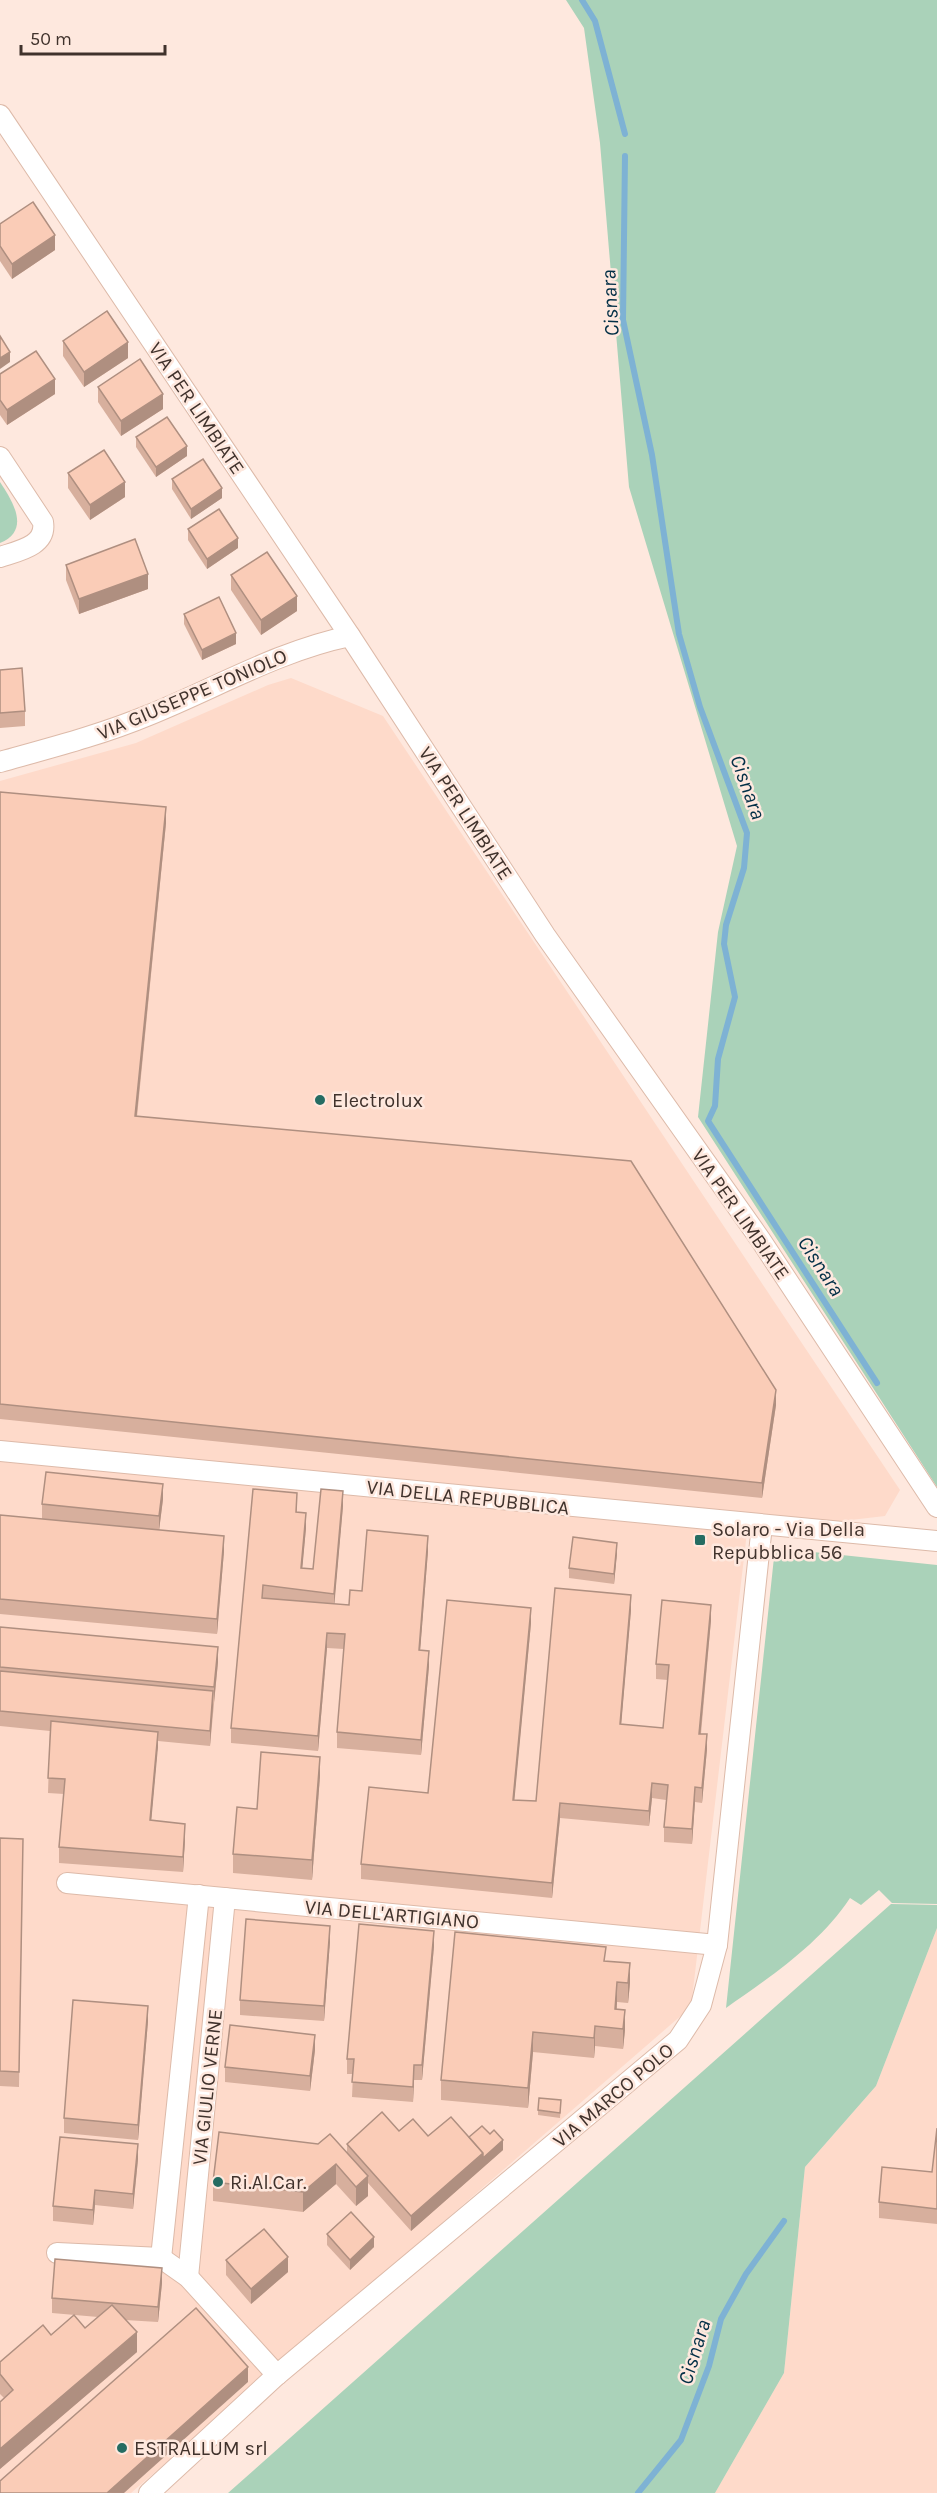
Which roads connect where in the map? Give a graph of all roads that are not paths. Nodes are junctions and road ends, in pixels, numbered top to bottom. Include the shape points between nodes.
1 (0, 115) edge
2 (0, 457) edge
3 (0, 557) edge
4 (350, 636) junction
5 (0, 762) edge
6 (0, 1451) edge
7 (937, 1507) edge
8 (762, 1525) junction
9 (937, 1541) edge
10 (67, 1883) dead end
11 (199, 1895) junction
12 (225, 1898) junction
13 (717, 1945) junction
14 (57, 2253) dead end
15 (161, 2258) junction
16 (188, 2277) junction
17 (277, 2375) junction
18 (149, 2493) edge

1 - 4 street, VIA PER LIMBIATE
2 - 3 street via 44,528 36,543
4 - 5 street, VIA GIUSEPPE TONIOLO via 317,643 261,664 149,716
4 - 7 street, VIA PER LIMBIATE via 545,934 759,1239
6 - 8 street, VIA DELLA REPUBBLICA
8 - 9 street, VIA DELLA REPUBBLICA
8 - 13 street, VIA MARCO POLO
10 - 11 street, VIA DELL'ARTIGIANO
11 - 12 street, VIA DELL'ARTIGIANO
11 - 15 street, VIA GIULIO VERNE
12 - 13 street, VIA DELL'ARTIGIANO
12 - 16 street, VIA GIULIO VERNE
13 - 17 street, VIA MARCO POLO via 701,2004 678,2040
14 - 15 street
15 - 16 street
16 - 17 street
17 - 18 street, VIA MARCO POLO

